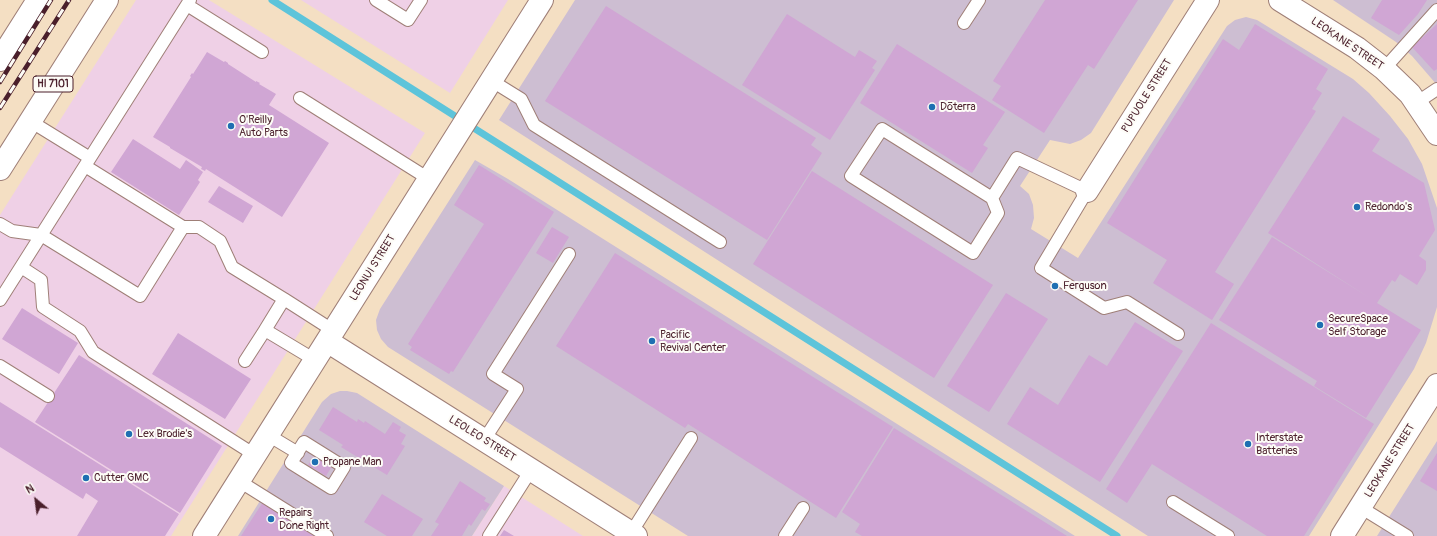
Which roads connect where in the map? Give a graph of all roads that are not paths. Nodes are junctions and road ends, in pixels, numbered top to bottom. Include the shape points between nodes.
1 (38, 0) edge
2 (106, 0) edge
3 (376, 0) edge
4 (421, 0) edge
5 (542, 0) edge
6 (979, 0) edge
7 (1208, 0) edge
8 (1280, 0) edge
9 (189, 2) edge
10 (1437, 10) edge
11 (964, 23) dead end
12 (262, 52) dead end
13 (0, 60) edge
14 (1384, 69) junction
15 (492, 81) junction
16 (1437, 89) edge
17 (300, 98) dead end
18 (1416, 103) junction
19 (30, 121) junction
20 (1437, 134) edge
21 (87, 162) junction
22 (0, 169) edge
23 (430, 179) junction
24 (1087, 191) junction
25 (992, 198) junction
26 (0, 224) edge
27 (183, 227) junction
28 (41, 235) junction
29 (720, 242) dead end
30 (569, 254) dead end
31 (21, 268) junction
32 (284, 299) junction
33 (0, 300) edge
34 (265, 330) junction
35 (1178, 334) dead end
36 (330, 336) junction
37 (315, 360) junction
38 (245, 361) dead end
39 (0, 366) edge
40 (1437, 385) edge
41 (48, 396) dead end
42 (268, 435) junction
43 (691, 438) dead end
44 (484, 440) junction
45 (298, 453) dead end
46 (256, 455) junction
47 (531, 470) junction
48 (239, 481) junction
49 (1173, 502) dead end
50 (1360, 507) junction
51 (803, 508) dead end
52 (633, 534) edge
53 (204, 536) edge
54 (327, 536) edge
55 (489, 536) edge
56 (785, 536) edge
57 (1228, 536) edge
58 (1342, 536) edge
59 (1407, 536) edge

1 - 13 street
2 - 19 street, HI 7101
3 - 4 lane via 408,20
5 - 15 street, LEONUI STREET
6 - 11 lane
7 - 24 street, PUPUOLE STREET
8 - 14 street, LEOKANE STREET via 1357,48
9 - 12 lane
9 - 21 lane
10 - 14 lane
14 - 18 street, LEOKANE STREET
15 - 23 street, LEONUI STREET
15 - 29 lane via 521,99 534,125
16 - 18 lane
17 - 23 lane
18 - 20 street, LEOKANE STREET
19 - 21 lane
19 - 22 street, HI 7101
21 - 27 lane
21 - 28 lane
23 - 36 street, LEONUI STREET
24 - 25 lane via 1017,158
24 - 35 lane via 1040,268 1104,308 1127,302
25 - 25 lane via 882,129 851,176 973,253 998,213
26 - 28 lane via 12,231
27 - 28 lane via 140,296
27 - 32 lane via 199,227 220,241 232,267
28 - 31 lane
30 - 44 lane via 492,374 517,389
31 - 33 lane
31 - 46 lane via 41,280 43,308 80,331 93,352
32 - 34 lane
32 - 36 lane
34 - 37 lane
34 - 38 lane
36 - 37 street, LEONUI STREET
36 - 44 street, LEOLEO STREET
37 - 42 street, LEONUI STREET
39 - 41 lane
40 - 50 street, LEOKANE STREET
42 - 45 lane
42 - 46 street, LEONUI STREET
43 - 52 lane
44 - 47 street, LEOLEO STREET
46 - 48 street, LEONUI STREET
47 - 52 street, LEOLEO STREET
47 - 55 lane
48 - 53 street, LEONUI STREET
48 - 54 lane
49 - 57 lane
50 - 58 street, LEOKANE STREET
50 - 59 lane
51 - 56 lane

